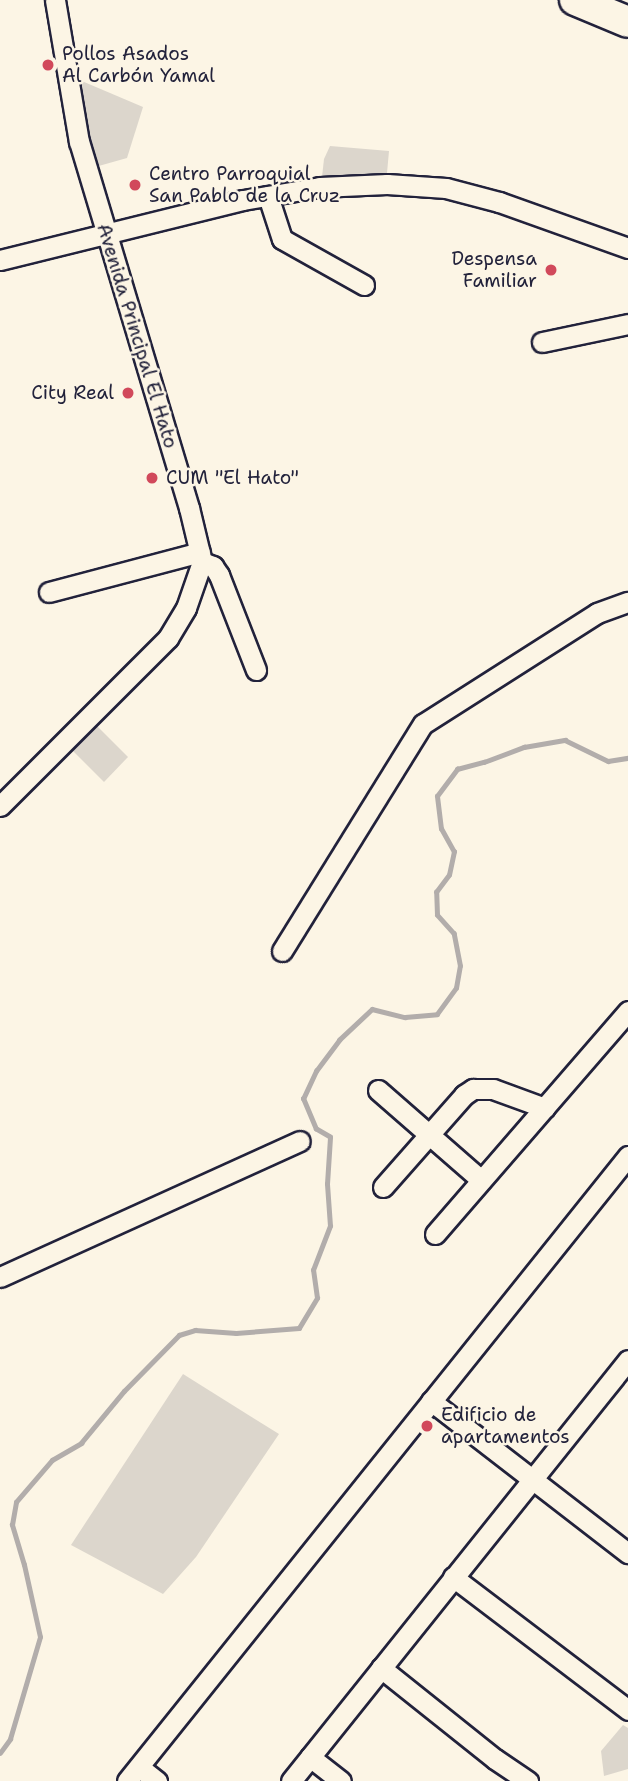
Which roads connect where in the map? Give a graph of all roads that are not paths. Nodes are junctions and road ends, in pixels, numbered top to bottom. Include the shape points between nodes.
1 (55, 0) edge
2 (575, 0) edge
3 (628, 22) edge
4 (268, 196) junction
5 (106, 234) junction
6 (628, 248) edge
7 (0, 260) edge
8 (364, 285) dead end
9 (628, 324) edge
10 (542, 342) dead end
11 (201, 557) junction
12 (49, 592) dead end
13 (628, 602) edge
14 (256, 670) dead end
15 (0, 806) edge
16 (282, 951) dead end
17 (628, 1011) edge
18 (378, 1090) dead end
19 (545, 1108) junction
20 (429, 1135) junction
21 (300, 1141) dead end
22 (628, 1156) edge
23 (481, 1180) junction
24 (383, 1187) dead end
25 (435, 1234) dead end
26 (0, 1277) edge
27 (628, 1360) edge
28 (431, 1401) junction
29 (533, 1478) junction
30 (627, 1551) edge
31 (453, 1577) junction
32 (381, 1668) junction
33 (628, 1710) edge
34 (310, 1757) junction
35 (133, 1774) edge
36 (156, 1781) edge
37 (291, 1781) edge
38 (341, 1781) edge
39 (528, 1781) edge

1 - 5 street, Avenida Principal El Hato via 79,142
2 - 3 highway
4 - 5 street
4 - 6 street via 320,187 387,184 446,188 515,206
4 - 8 street via 282,239
5 - 7 street
5 - 11 street, Avenida Principal El Hato
9 - 10 street
11 - 12 street
11 - 14 street via 219,575
11 - 15 street via 186,608 168,638
13 - 16 street via 597,613 424,724
17 - 19 street
18 - 20 street
19 - 20 street via 481,1087 464,1094
19 - 23 street
20 - 23 street
20 - 24 street
21 - 26 street
22 - 28 street
23 - 25 street
27 - 29 street
28 - 29 street
28 - 35 street
29 - 30 street
29 - 31 street
31 - 32 street
31 - 33 street
32 - 34 street
32 - 39 street
34 - 37 street
34 - 38 street
35 - 36 street

